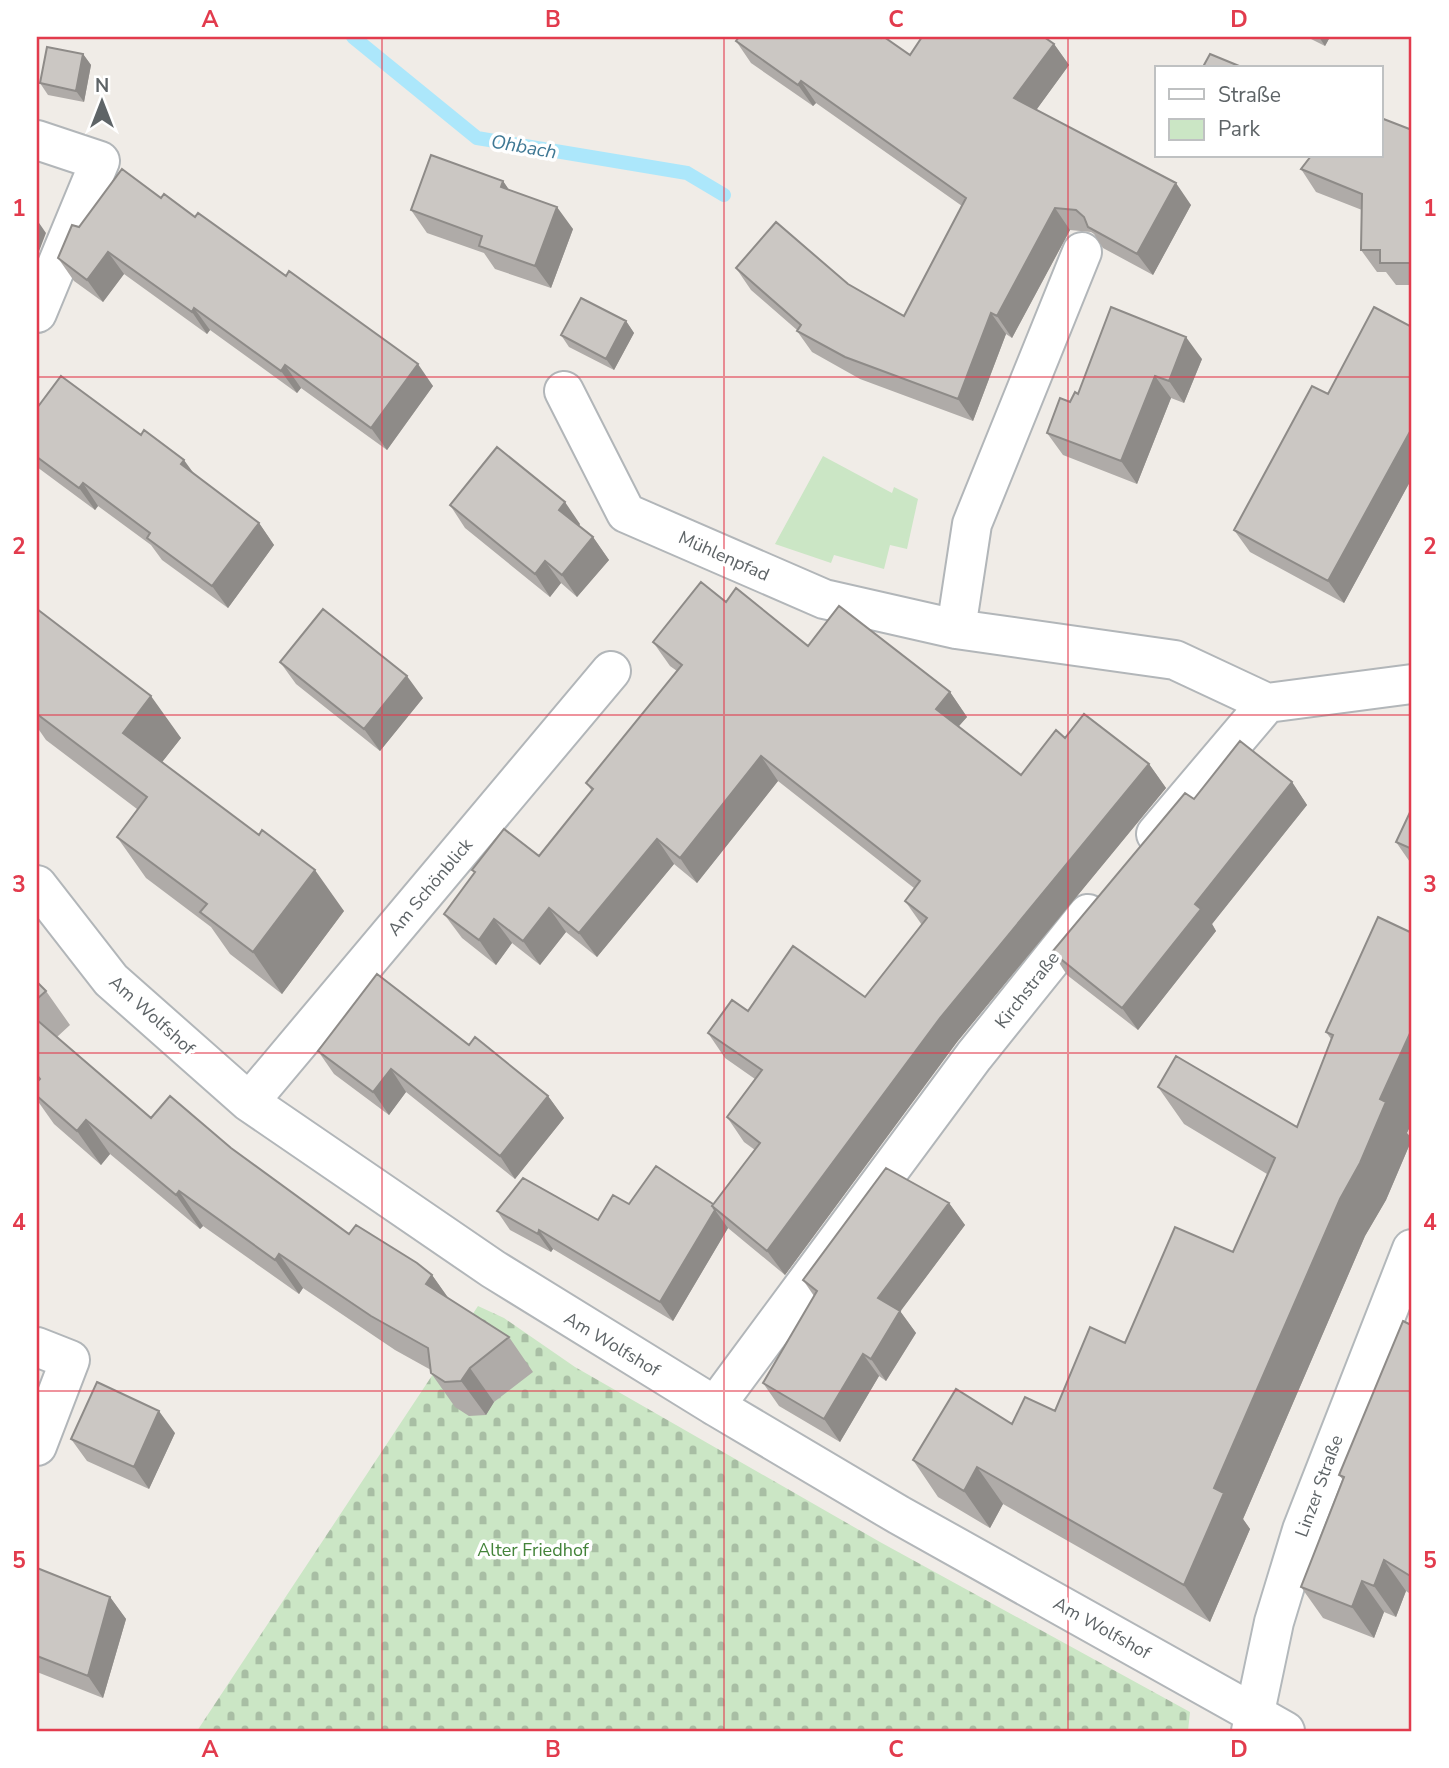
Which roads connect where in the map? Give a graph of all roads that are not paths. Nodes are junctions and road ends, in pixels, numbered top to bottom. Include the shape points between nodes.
1 (37, 139) edge
2 (1082, 252) dead end
3 (37, 313) edge
4 (564, 391) dead end
5 (956, 628) junction
6 (611, 671) dead end
7 (1412, 684) edge
8 (1267, 703) junction
9 (1136, 857) edge
10 (37, 885) edge
11 (1110, 888) edge
12 (249, 1102) junction
13 (1412, 1249) edge
14 (37, 1347) edge
15 (715, 1406) junction
16 (37, 1446) edge
17 (1263, 1725) edge

1 - 3 street via 100,161
2 - 5 street via 972,524
4 - 5 street, Mühlenpfad via 626,513 824,599
5 - 8 street, Mühlenpfad via 1175,660
6 - 12 street, Am Schönblick
7 - 8 street
8 - 9 street
10 - 12 street, Am Wolfshof via 111,980
11 - 15 street, Kirchstraße via 974,1056
12 - 15 street, Am Wolfshof via 493,1269
13 - 17 street, Linzer Straße via 1302,1530 1274,1622
14 - 16 street via 70,1360
15 - 17 street, Am Wolfshof

